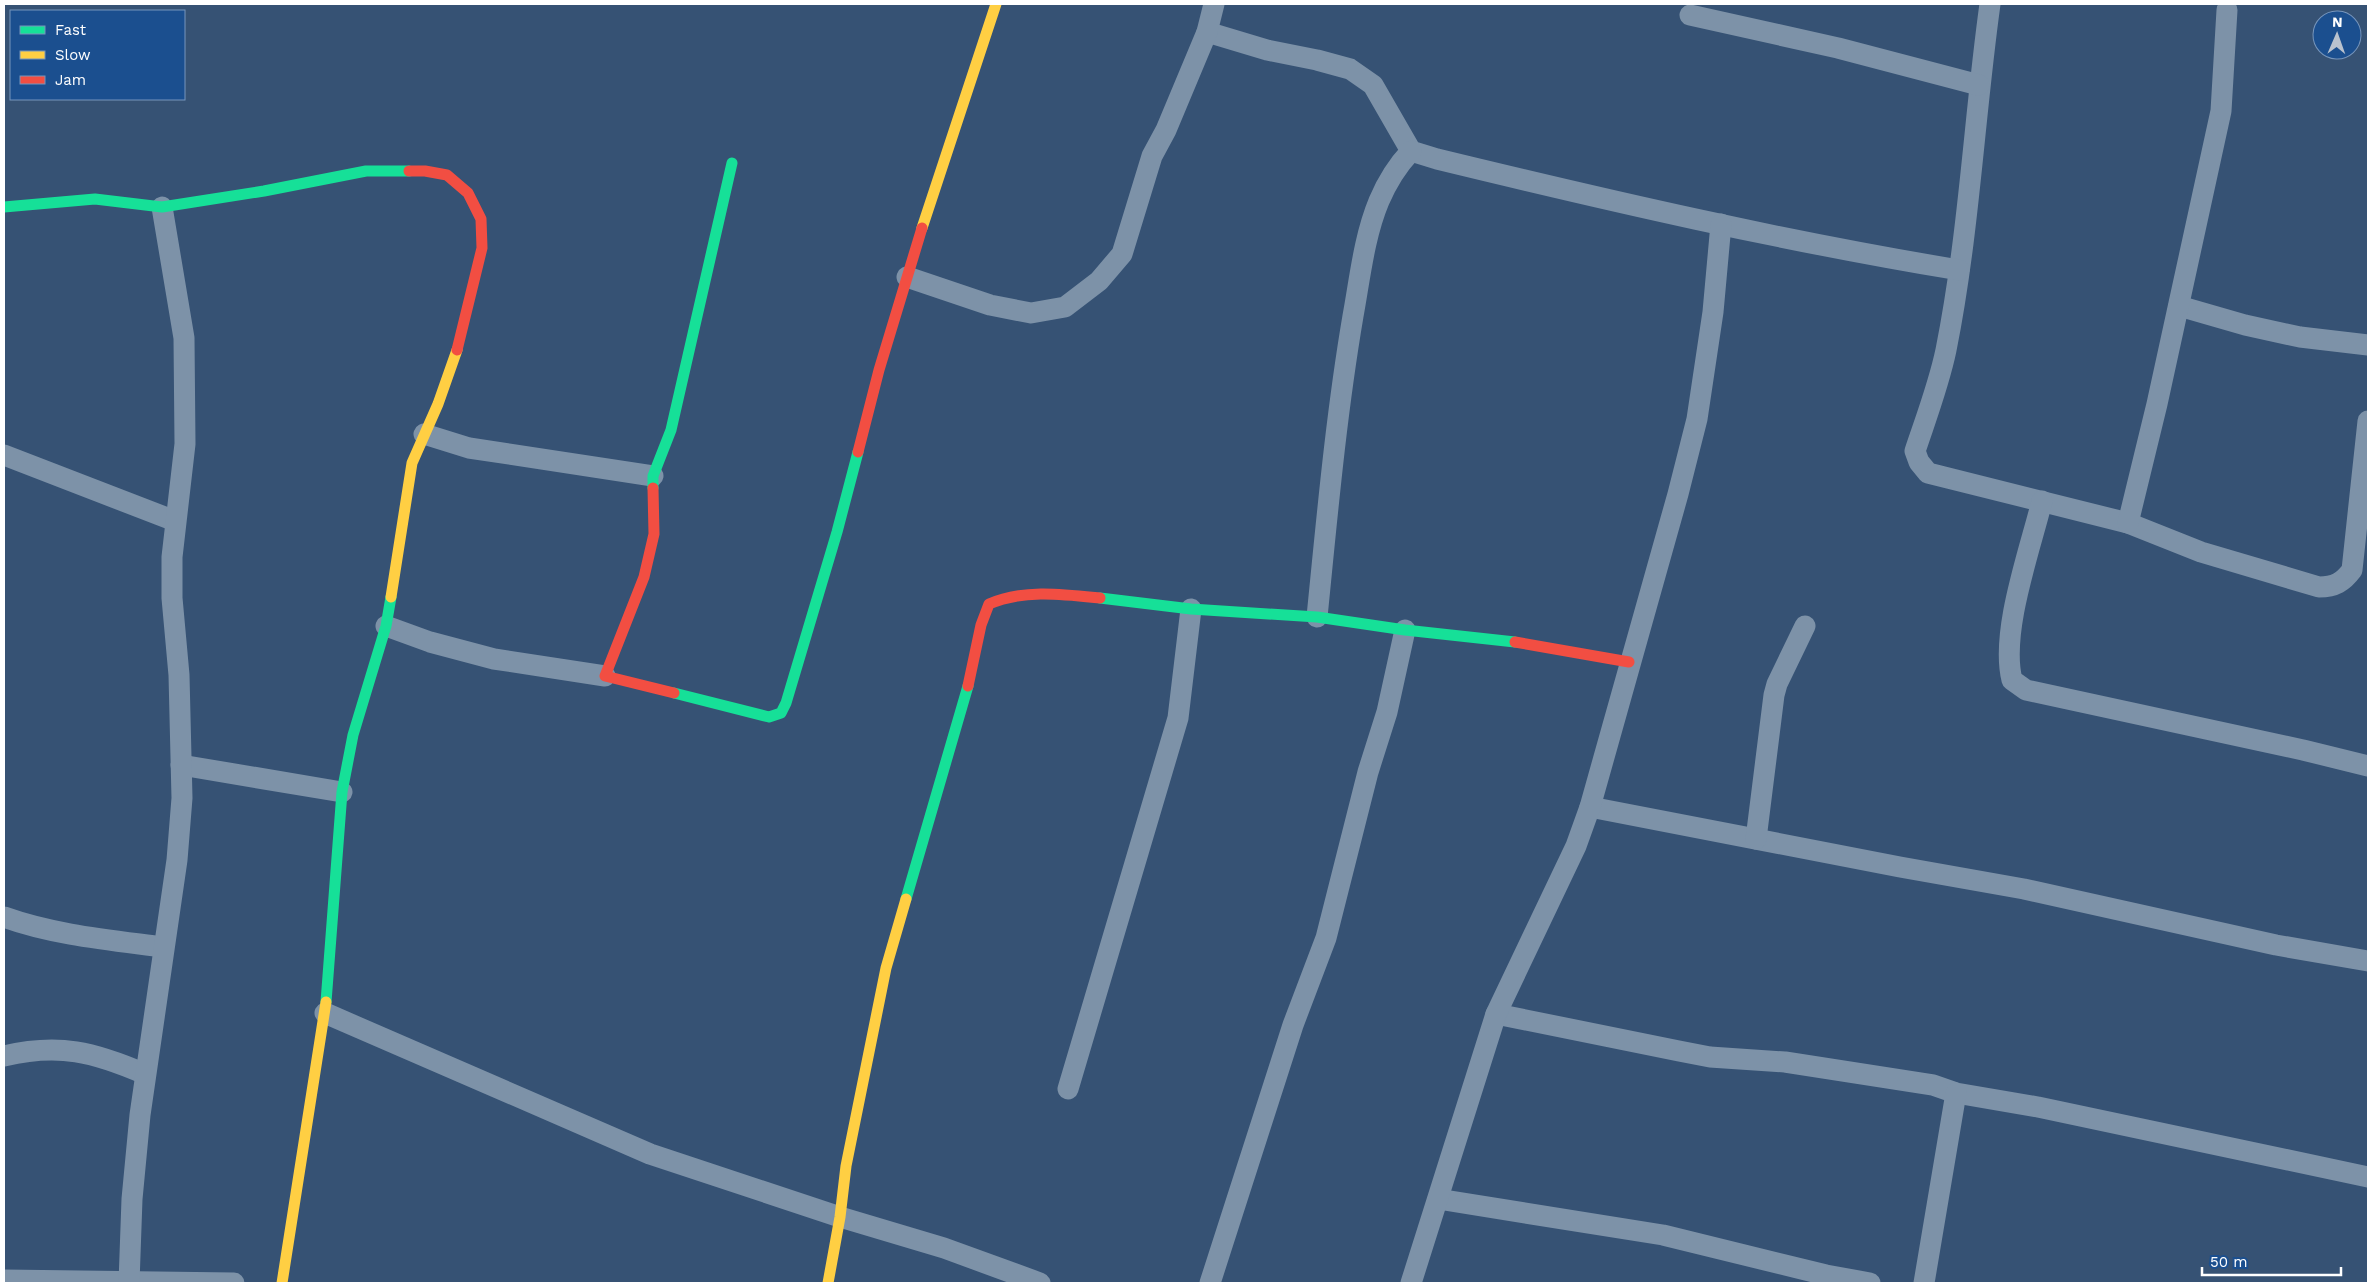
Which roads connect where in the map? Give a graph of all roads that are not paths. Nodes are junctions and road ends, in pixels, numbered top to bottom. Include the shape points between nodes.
1 (996, 4) edge
2 (1214, 4) edge
3 (1990, 4) edge
4 (2227, 10) dead end
5 (1690, 14) dead end
6 (1207, 32) junction
7 (1979, 85) junction
8 (1411, 151) junction
9 (732, 162) dead end
10 (4, 207) edge
11 (162, 208) junction
12 (1721, 224) junction
13 (1959, 270) junction
14 (907, 278) junction
15 (2179, 306) junction
16 (2368, 345) edge
17 (2368, 421) edge
18 (424, 434) junction
19 (4, 455) edge
20 (653, 476) junction
21 (2042, 501) junction
22 (175, 521) junction
23 (2128, 523) junction
24 (1191, 609) junction
25 (1317, 618) junction
26 (386, 626) junction
27 (1805, 626) dead end
28 (1405, 630) junction
29 (1629, 662) junction
30 (605, 676) junction
31 (181, 765) junction
32 (2368, 766) edge
33 (342, 792) junction
34 (1590, 807) junction
35 (1756, 838) junction
36 (4, 917) edge
37 (163, 947) junction
38 (2368, 961) edge
39 (325, 1013) junction
40 (1496, 1014) junction
41 (4, 1056) edge
42 (145, 1074) junction
43 (1068, 1089) dead end
44 (1956, 1093) junction
45 (2368, 1177) edge
46 (1438, 1199) junction
47 (840, 1217) junction
48 (4, 1280) edge
49 (129, 1282) edge
50 (1034, 1282) edge
51 (234, 1283) edge
52 (282, 1283) edge
53 (828, 1283) edge
54 (1210, 1283) edge
55 (1412, 1283) edge
56 (1870, 1283) edge
57 (1924, 1283) edge

1 - 14 street
2 - 6 street
3 - 7 street
4 - 15 street via 2221,111
5 - 7 street
6 - 8 street via 1250,46 1350,69 1372,85
6 - 14 street via 1152,156 1122,254 1100,281 1065,307 1032,313 990,305
7 - 13 street via 1969,203
8 - 12 street via 1586,196
8 - 25 street via 1395,169 1379,201 1363,259 1333,459
9 - 20 street via 671,430
10 - 11 street via 94,199
11 - 18 street via 366,171 425,170 447,175 468,193 481,219 482,248 455,357
11 - 22 street via 184,338 185,444
12 - 13 street
12 - 29 street via 1713,312 1697,419
13 - 21 street via 1946,352 1915,451 1928,473
14 - 30 street via 879,370 838,532 781,714 769,717 750,713
15 - 16 street via 2291,335
15 - 23 street
17 - 23 street via 2352,570 2343,581 2331,587 2319,587 2201,552
18 - 20 street via 469,448
18 - 26 street via 410,472
19 - 22 street
20 - 30 street via 654,534 644,577
21 - 23 street
21 - 32 street via 2011,621 2008,666 2012,680 2026,690
22 - 31 street via 172,598 179,675
24 - 25 street
24 - 43 street via 1178,718
24 - 47 street via 1031,593 989,604 980,625 968,687 886,968 846,1166
25 - 28 street
26 - 30 street via 430,642 494,658
26 - 33 street via 353,735
27 - 35 street via 1776,684
28 - 29 street via 1495,639
28 - 54 street via 1387,712 1368,772 1326,938 1294,1025
29 - 34 street
31 - 33 street
31 - 37 street via 177,860
33 - 39 street
34 - 35 street
34 - 40 street via 1576,846
35 - 38 street via 2024,889 2276,945
36 - 37 street via 24,924
37 - 42 street
39 - 47 street via 650,1154
39 - 52 street
40 - 44 street via 1679,1051 1784,1062 1933,1085
40 - 46 street
41 - 42 street via 38,1050 73,1051 108,1058
42 - 49 street via 132,1199
44 - 45 street via 2038,1107
44 - 57 street
46 - 55 street
46 - 56 street via 1663,1235
47 - 50 street via 944,1248
47 - 53 street
48 - 49 street
49 - 51 street

